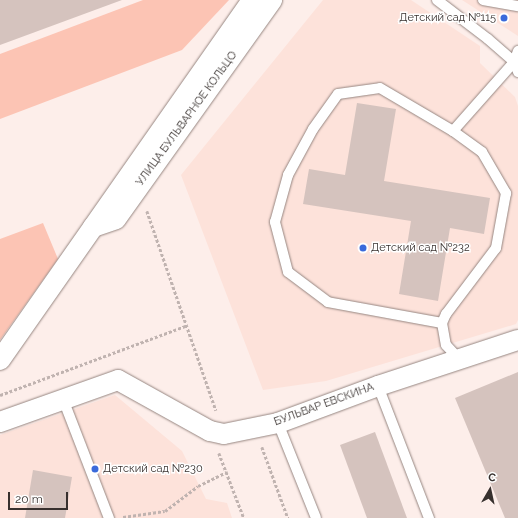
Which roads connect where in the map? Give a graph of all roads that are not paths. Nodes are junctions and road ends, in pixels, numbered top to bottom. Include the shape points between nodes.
1 (252, 0) edge
2 (272, 0) edge
3 (436, 0) edge
4 (483, 0) edge
5 (518, 6) edge
6 (518, 51) edge
7 (514, 62) junction
8 (518, 72) edge
9 (453, 131) junction
10 (93, 226) junction
11 (442, 323) junction
12 (518, 340) edge
13 (458, 358) junction
14 (0, 360) edge
15 (378, 386) junction
16 (63, 399) junction
17 (0, 422) edge
18 (278, 422) junction
19 (109, 518) edge
20 (316, 518) edge
21 (428, 518) edge

1 - 10 street, УЛИЦА БУЛЬВАРНОЕ КОЛЬЦО
2 - 10 street, УЛИЦА БУЛЬВАРНОЕ КОЛЬЦО via 116,219
3 - 7 lane
4 - 5 lane
6 - 7 lane
7 - 8 lane
7 - 9 lane
9 - 11 lane via 482,152 506,193 496,248 446,314
9 - 11 lane via 380,88 338,94 312,129 288,175 275,222 288,272 328,302
10 - 14 street, УЛИЦА БУЛЬВАРНОЕ КОЛЬЦО
11 - 13 lane via 446,345
12 - 13 street, БУЛЬВАР ЕВСКИНА
13 - 15 street, БУЛЬВАР ЕВСКИНА
15 - 18 street, БУЛЬВАР ЕВСКИНА
15 - 21 lane
16 - 17 street
16 - 18 street, БУЛЬВАР ЕВСКИНА via 118,380 217,432
16 - 19 lane
18 - 20 lane

